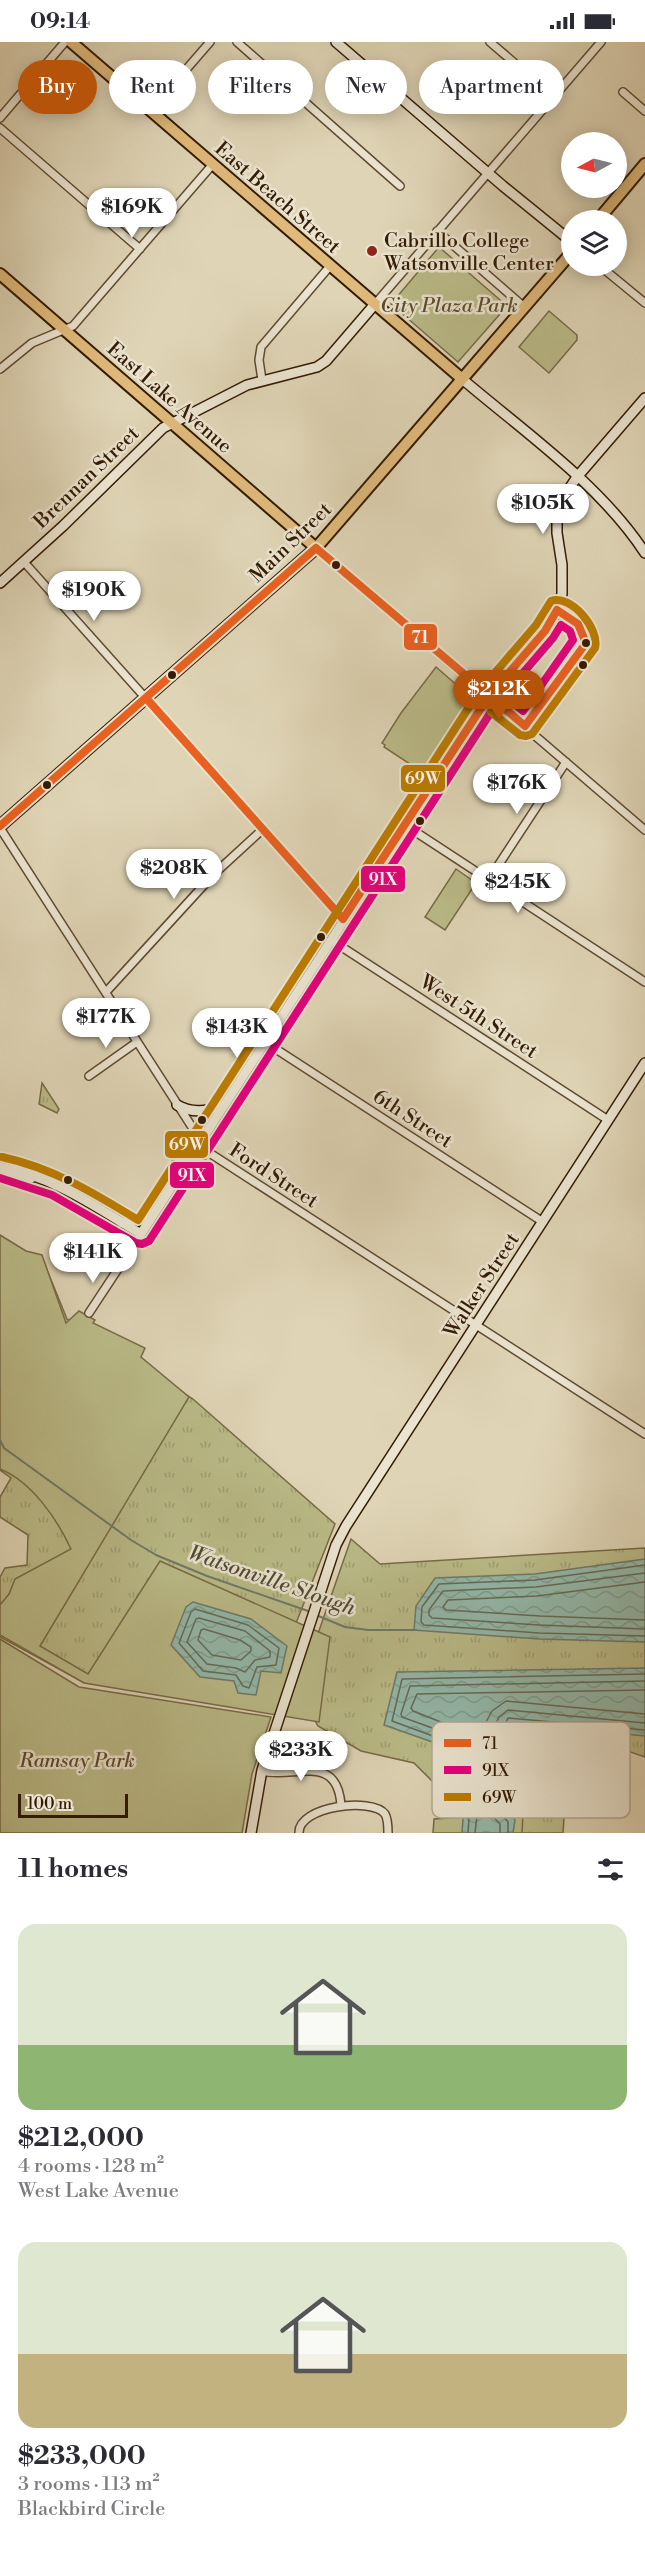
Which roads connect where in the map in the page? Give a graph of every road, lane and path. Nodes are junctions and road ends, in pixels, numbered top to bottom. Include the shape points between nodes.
1 (65, 42) edge
2 (71, 42) edge
3 (210, 42) edge
4 (237, 42) edge
5 (336, 42) edge
6 (490, 42) edge
7 (601, 42) edge
8 (194, 60) edge
9 (511, 60) edge
10 (109, 74) edge
11 (564, 85) edge
12 (623, 92) dead end
13 (645, 111) edge
14 (156, 114) edge
15 (539, 114) edge
16 (0, 118) edge
17 (0, 129) edge
18 (213, 164) junction
19 (645, 164) edge
20 (488, 173) junction
21 (400, 186) dead end
22 (606, 210) edge
23 (437, 231) junction
24 (561, 233) edge
25 (140, 249) junction
26 (561, 264) edge
27 (330, 266) junction
28 (0, 274) edge
29 (612, 276) edge
30 (645, 303) edge
31 (375, 304) junction
32 (523, 306) junction
33 (65, 331) junction
34 (0, 369) edge
35 (461, 378) junction
36 (262, 380) junction
37 (645, 398) edge
38 (173, 423) junction
39 (577, 477) junction
40 (316, 548) junction
41 (645, 553) edge
42 (24, 562) junction
43 (0, 583) edge
44 (489, 696) junction
45 (146, 698) junction
46 (566, 762) junction
47 (405, 825) junction
48 (0, 827) edge
49 (263, 829) junction
50 (645, 831) edge
51 (488, 880) junction
52 (343, 919) junction
53 (331, 940) junction
54 (645, 982) edge
55 (106, 992) junction
56 (137, 1042) junction
57 (265, 1042) junction
58 (645, 1063) edge
59 (90, 1076) dead end
60 (177, 1105) junction
61 (223, 1106) junction
62 (608, 1120) junction
63 (200, 1142) junction
64 (0, 1167) edge
65 (0, 1176) edge
66 (36, 1178) junction
67 (154, 1214) junction
68 (543, 1222) junction
69 (122, 1223) junction
70 (141, 1234) junction
71 (89, 1313) dead end
72 (476, 1325) junction
73 (645, 1434) edge
74 (262, 1771) junction
75 (340, 1805) junction
76 (250, 1833) edge
77 (299, 1833) edge
78 (388, 1833) edge

1 - 16 street
2 - 10 main road, East Beach Street
3 - 8 street
4 - 21 street
5 - 20 street
6 - 9 street
7 - 11 street
12 - 13 street
14 - 18 main road, East Beach Street
15 - 20 street
17 - 25 street
18 - 25 street
18 - 27 main road, East Beach Street
19 - 22 main road
20 - 23 street
20 - 24 street
23 - 31 street
23 - 32 street
25 - 33 street
26 - 32 main road, Main Street
27 - 31 main road, East Beach Street
27 - 36 street via 261,347
28 - 33 main road, East Lake Avenue
29 - 30 street
31 - 35 main road, East Beach Street
31 - 36 street, Brennan Street via 326,361 312,370
32 - 35 main road, Main Street
33 - 34 street via 32,343
33 - 38 main road, East Lake Avenue
35 - 39 street
35 - 40 main road, Main Street
36 - 38 street, Brennan Street
37 - 39 street
38 - 40 main road, East Lake Avenue
38 - 42 street, Brennan Street via 158,432
39 - 41 street via 628,529
39 - 44 street via 565,495 557,522 563,580 557,610 545,631
40 - 44 street
40 - 45 main road, Main Street
42 - 43 street, Brennan Street
42 - 45 street
44 - 46 street
44 - 47 street
45 - 48 main road, Main Street
45 - 49 street
46 - 50 street
46 - 51 street
47 - 51 street
47 - 52 street
48 - 55 street, Ford Street
49 - 52 street
49 - 55 street via 216,871
51 - 54 street
52 - 53 street
53 - 57 street
53 - 62 street, West 5th Street
55 - 56 street, Ford Street
56 - 59 street
56 - 60 street, Ford Street
57 - 61 street
57 - 68 street, 6th Street
58 - 62 street, Walker Street
60 - 61 street via 198,1112
60 - 63 street, Ford Street
61 - 63 street
62 - 68 street, Walker Street
63 - 67 street
63 - 72 street, Ford Street via 208,1152
64 - 66 street
65 - 66 street
66 - 69 street via 65,1188
67 - 69 street
67 - 70 street
68 - 72 street, Walker Street
69 - 70 street
70 - 71 street
72 - 73 street, Ford Street
72 - 74 street, Walker Street via 336,1545
74 - 75 street via 278,1774 300,1769 325,1774 338,1786
74 - 76 street, Walker Street
75 - 77 street via 305,1819
75 - 78 street via 381,1811

